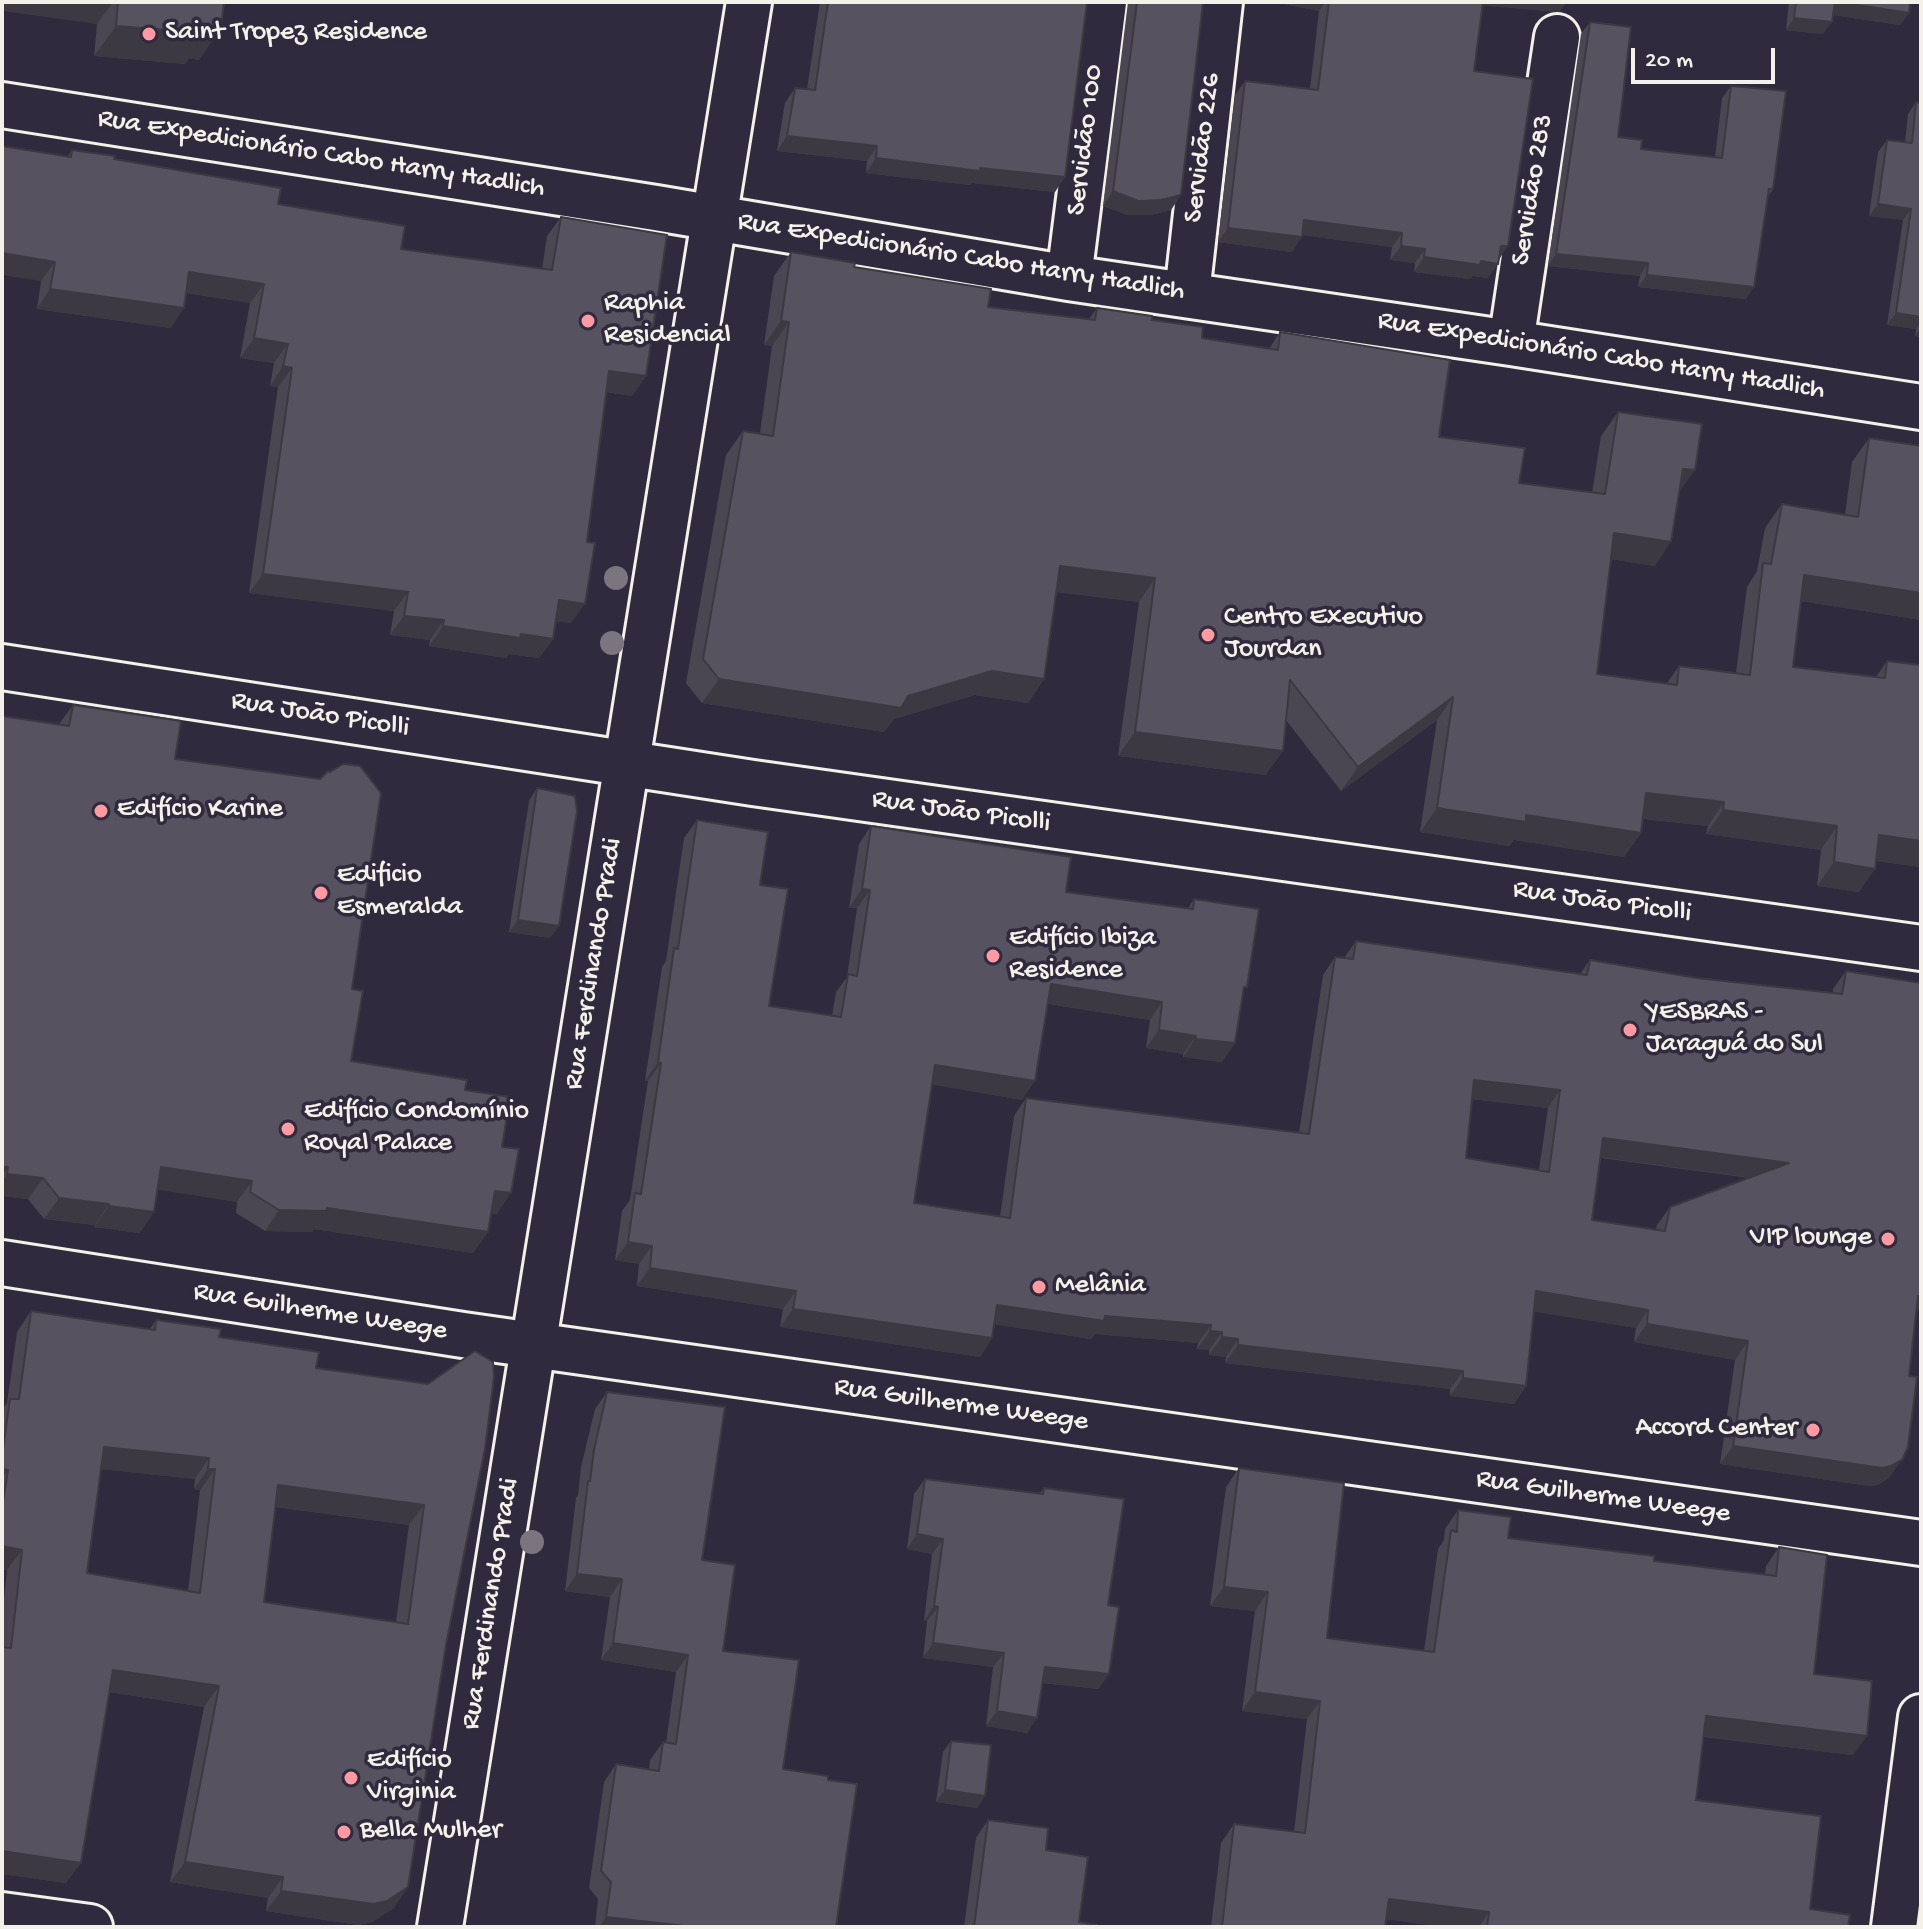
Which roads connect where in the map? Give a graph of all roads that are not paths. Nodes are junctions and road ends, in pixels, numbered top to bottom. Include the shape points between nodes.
1 (749, 2) edge
2 (1104, 2) edge
3 (1220, 2) edge
4 (1557, 37) dead end
5 (2, 105) edge
6 (715, 219) junction
7 (1069, 278) junction
8 (1187, 294) junction
9 (1511, 343) junction
10 (1921, 407) edge
11 (2, 667) edge
12 (626, 763) junction
13 (1921, 948) edge
14 (2, 1263) edge
15 (534, 1345) junction
16 (1921, 1543) edge
17 (1921, 1717) edge
18 (2, 1915) edge
19 (90, 1927) edge
20 (440, 1927) edge
21 (1894, 1927) edge

1 - 6 street, Rua Ferdinando Pradi
2 - 7 street, Servidão 100
3 - 8 street, Servidão 226
4 - 9 street, Servidão 283
5 - 6 street, Rua Expedicionário Cabo Harry Hadlich
6 - 7 street, Rua Expedicionário Cabo Harry Hadlich
6 - 12 street, Rua Ferdinando Pradi
7 - 8 street, Rua Expedicionário Cabo Harry Hadlich
8 - 9 street, Rua Expedicionário Cabo Harry Hadlich
9 - 10 street, Rua Expedicionário Cabo Harry Hadlich
11 - 12 street, Rua João Picolli
12 - 13 street, Rua João Picolli
12 - 15 street, Rua Ferdinando Pradi
14 - 15 street, Rua Guilherme Weege
15 - 16 street, Rua Guilherme Weege
15 - 20 street, Rua Ferdinando Pradi
17 - 21 street
18 - 19 street

